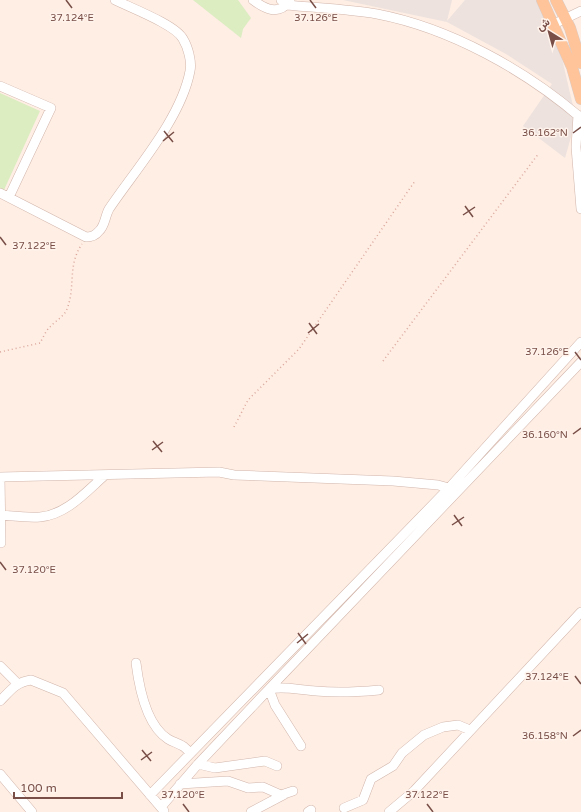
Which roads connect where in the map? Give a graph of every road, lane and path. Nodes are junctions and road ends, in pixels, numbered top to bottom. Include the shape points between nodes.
1 (115, 0) edge
2 (252, 0) edge
3 (542, 0) edge
4 (556, 0) edge
5 (286, 2) edge
6 (581, 11) edge
7 (565, 18) junction
8 (554, 24) junction
9 (581, 63) edge
10 (0, 86) edge
11 (581, 99) edge
12 (580, 116) edge
13 (539, 153) dead end
14 (415, 181) dead end
15 (4, 195) edge
16 (581, 209) edge
17 (86, 237) junction
18 (581, 342) edge
19 (0, 352) edge
20 (383, 361) dead end
21 (581, 362) edge
22 (234, 427) dead end
23 (104, 476) junction
24 (0, 477) edge
25 (449, 488) junction
26 (0, 515) edge
27 (1, 542) edge
28 (581, 612) edge
29 (136, 663) dead end
30 (0, 666) edge
31 (17, 684) junction
32 (269, 689) junction
33 (379, 690) dead end
34 (0, 701) edge
35 (470, 730) junction
36 (301, 746) dead end
37 (190, 754) junction
38 (198, 764) junction
39 (277, 766) dead end
40 (0, 774) edge
41 (180, 784) junction
42 (150, 795) junction
43 (344, 808) dead end
44 (163, 810) edge
45 (32, 812) edge
46 (251, 812) edge
47 (389, 812) edge

1 - 17 street via 169,26 183,38 191,70 180,103 138,170 108,210 101,231
2 - 5 street via 272,10 277,10
3 - 8 main road
4 - 7 main road
5 - 12 street via 379,14 466,42 492,55
6 - 7 street
7 - 8 street
7 - 9 main road
8 - 11 main road via 572,67
10 - 15 street via 51,108
12 - 16 street via 576,147
13 - 20 path
14 - 22 path via 299,349 248,400
15 - 17 street
17 - 19 path via 72,265 72,284 66,310 58,321 49,327 40,342
18 - 25 street
21 - 32 street
23 - 24 street
23 - 25 street via 219,472 234,475 393,481
23 - 26 street via 54,514 40,517
24 - 26 street
25 - 37 street
26 - 27 street
28 - 35 street
29 - 37 street via 140,687 149,714 167,738 186,748
30 - 31 street
31 - 34 street
31 - 42 street via 30,680 62,693
32 - 33 street via 284,686 319,692
32 - 36 street via 275,705
32 - 38 street
35 - 43 street via 458,725 443,727 424,735 402,753 394,766 371,779 363,800
35 - 47 street via 414,791
37 - 42 street
38 - 39 street via 215,768 265,761
38 - 41 street
40 - 45 street
41 - 44 street
41 - 46 street via 228,782 248,788 263,787 281,795 289,793
42 - 44 street

